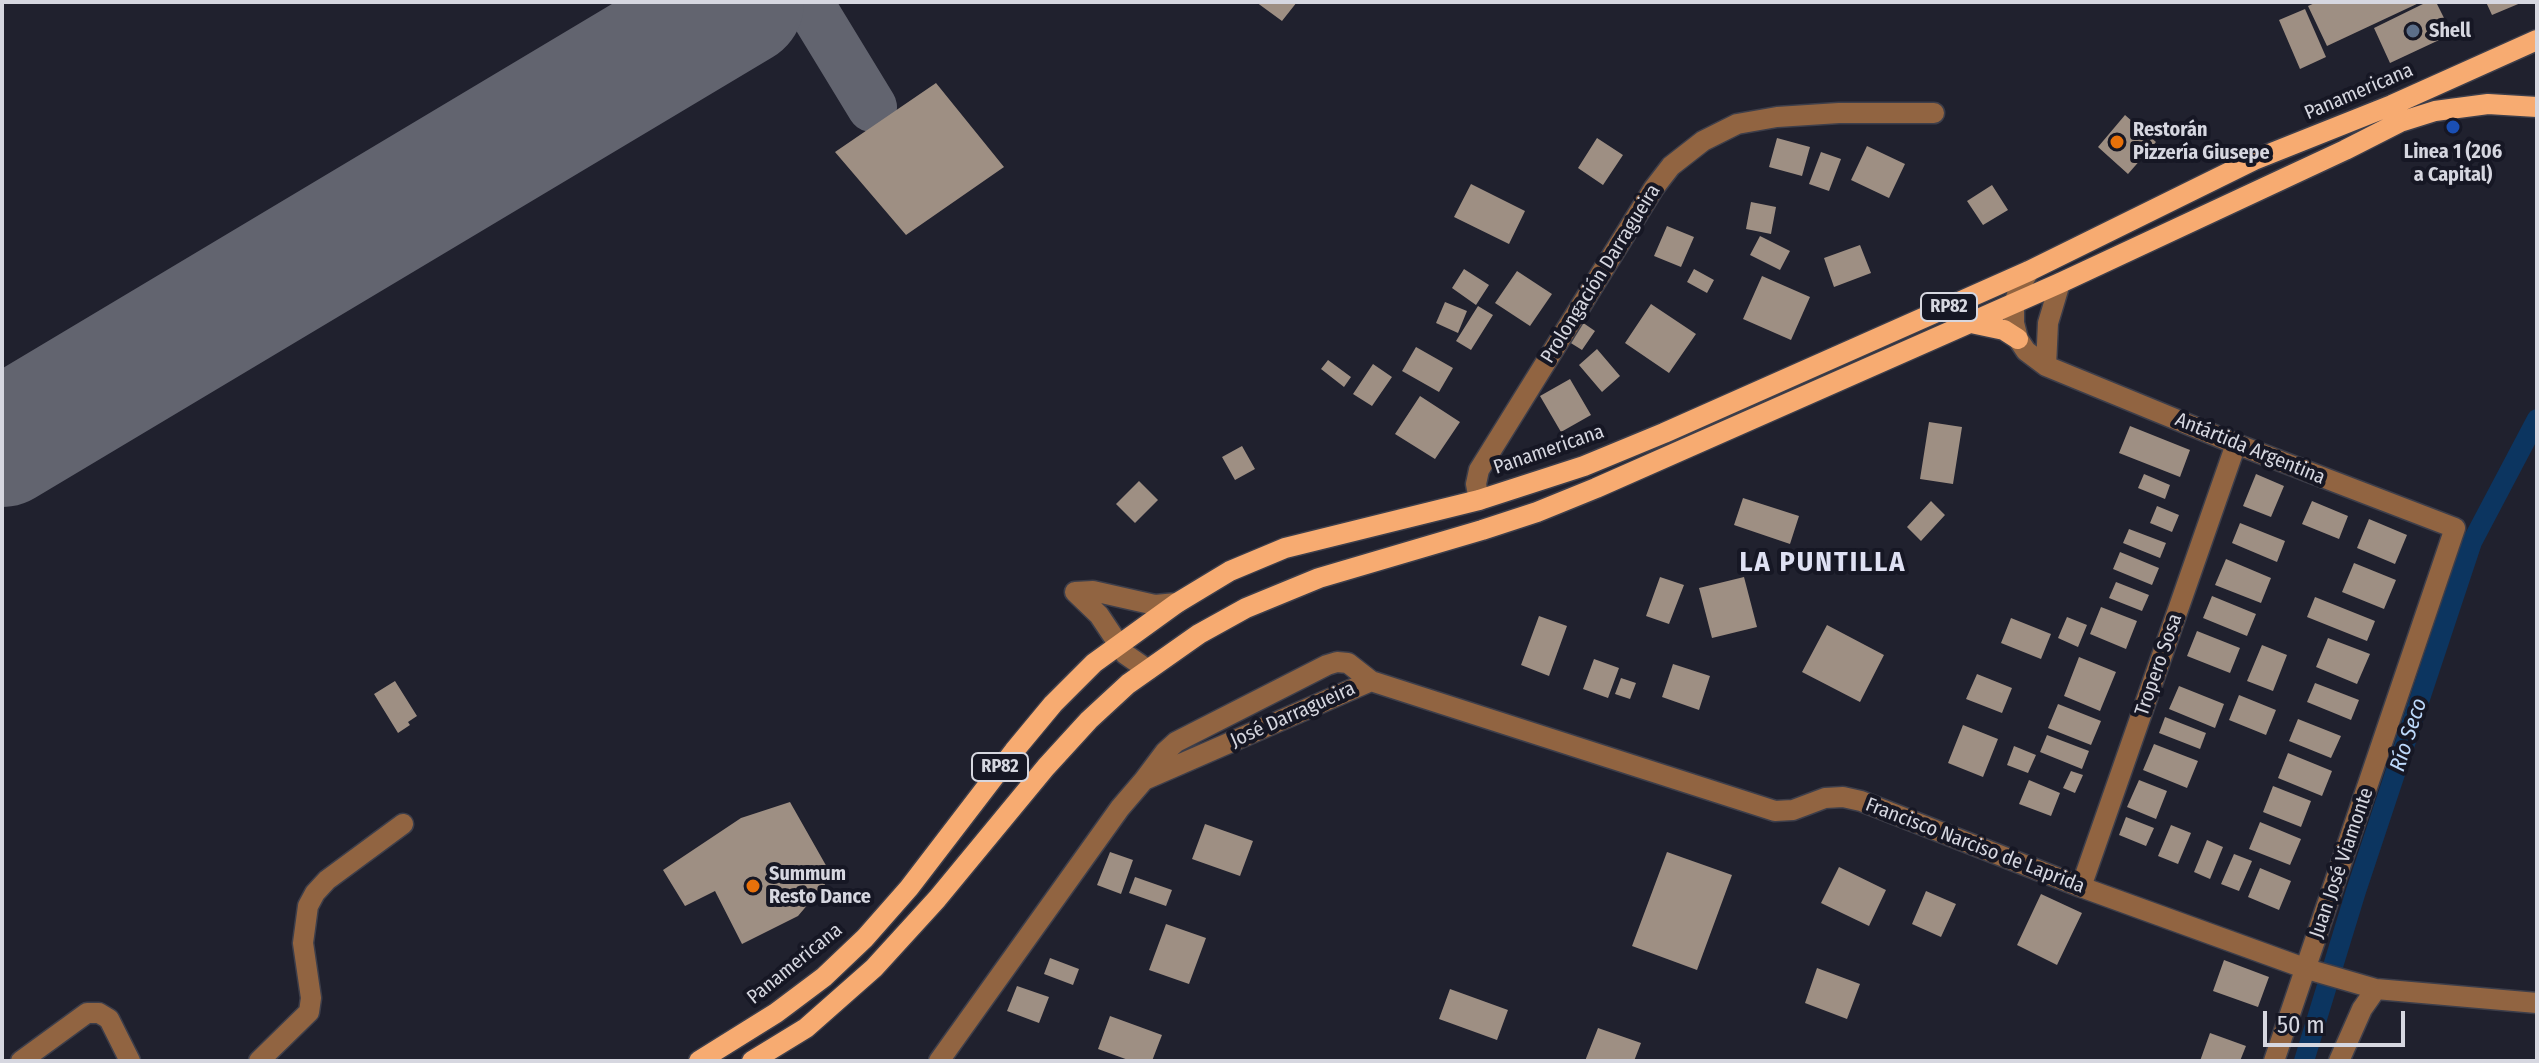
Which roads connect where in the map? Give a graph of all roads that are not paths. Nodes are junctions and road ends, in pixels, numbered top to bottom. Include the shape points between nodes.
1 (2537, 40) edge
2 (2537, 107) edge
3 (1934, 113) dead end
4 (2029, 271) junction
5 (2060, 283) junction
6 (2014, 304) junction
7 (1971, 323) junction
8 (2018, 339) junction
9 (2046, 366) junction
10 (2236, 444) junction
11 (1479, 500) junction
12 (2455, 528) joint
13 (1177, 603) junction
14 (1117, 645) junction
15 (1148, 670) junction
16 (1371, 681) junction
17 (1144, 780) junction
18 (403, 824) dead end
19 (2081, 887) junction
20 (2307, 969) junction
21 (2376, 989) junction
22 (2537, 1003) edge
23 (26, 1060) edge
24 (130, 1061) edge
25 (259, 1061) edge
26 (699, 1061) edge
27 (752, 1061) edge
28 (939, 1061) edge
29 (2274, 1061) edge
30 (2339, 1061) edge

1 - 4 main road, Panamericana / RP82 via 2254,160
2 - 5 main road, RP82 via 2488,104 2400,122
3 - 11 street, Prolongación Darragueira via 1839,113 1737,124 1671,166 1479,470
4 - 6 street
4 - 11 main road, Panamericana / RP82 via 1651,439
5 - 6 main road, RP82
5 - 9 street via 2048,323
6 - 7 main road, RP82
6 - 8 street
7 - 8 main road
7 - 15 main road, RP82 via 1537,512 1282,592 1199,634
8 - 9 street, Antártida Argentina
9 - 10 street, Antártida Argentina
10 - 12 street, Antártida Argentina
10 - 19 street, Tropero Sosa
11 - 13 main road, Panamericana / RP82 via 1285,548 1230,571
12 - 20 street, Juan José Viamonte
13 - 14 main road, Panamericana / RP82
13 - 14 street via 1155,605 1075,592 1099,615
14 - 15 street
14 - 26 main road, Panamericana / RP82 via 1053,704 865,938 776,1013
15 - 27 main road, RP82 via 1067,743 874,968 806,1028
16 - 17 street, José Darragueira
16 - 17 street, José Darragueira via 1348,663 1327,665 1176,742
16 - 19 street, Francisco Narciso de Laprida via 1775,811 1825,798 1861,801
17 - 28 street, José Darragueira
18 - 25 street via 315,893 303,943 309,1012
19 - 20 street, Francisco Narciso de Laprida
20 - 21 street, Francisco Narciso de Laprida
20 - 29 street, Juan José Viamonte
21 - 22 street, Francisco Narciso de Laprida
21 - 30 street
23 - 24 street via 87,1013 99,1013 109,1019

